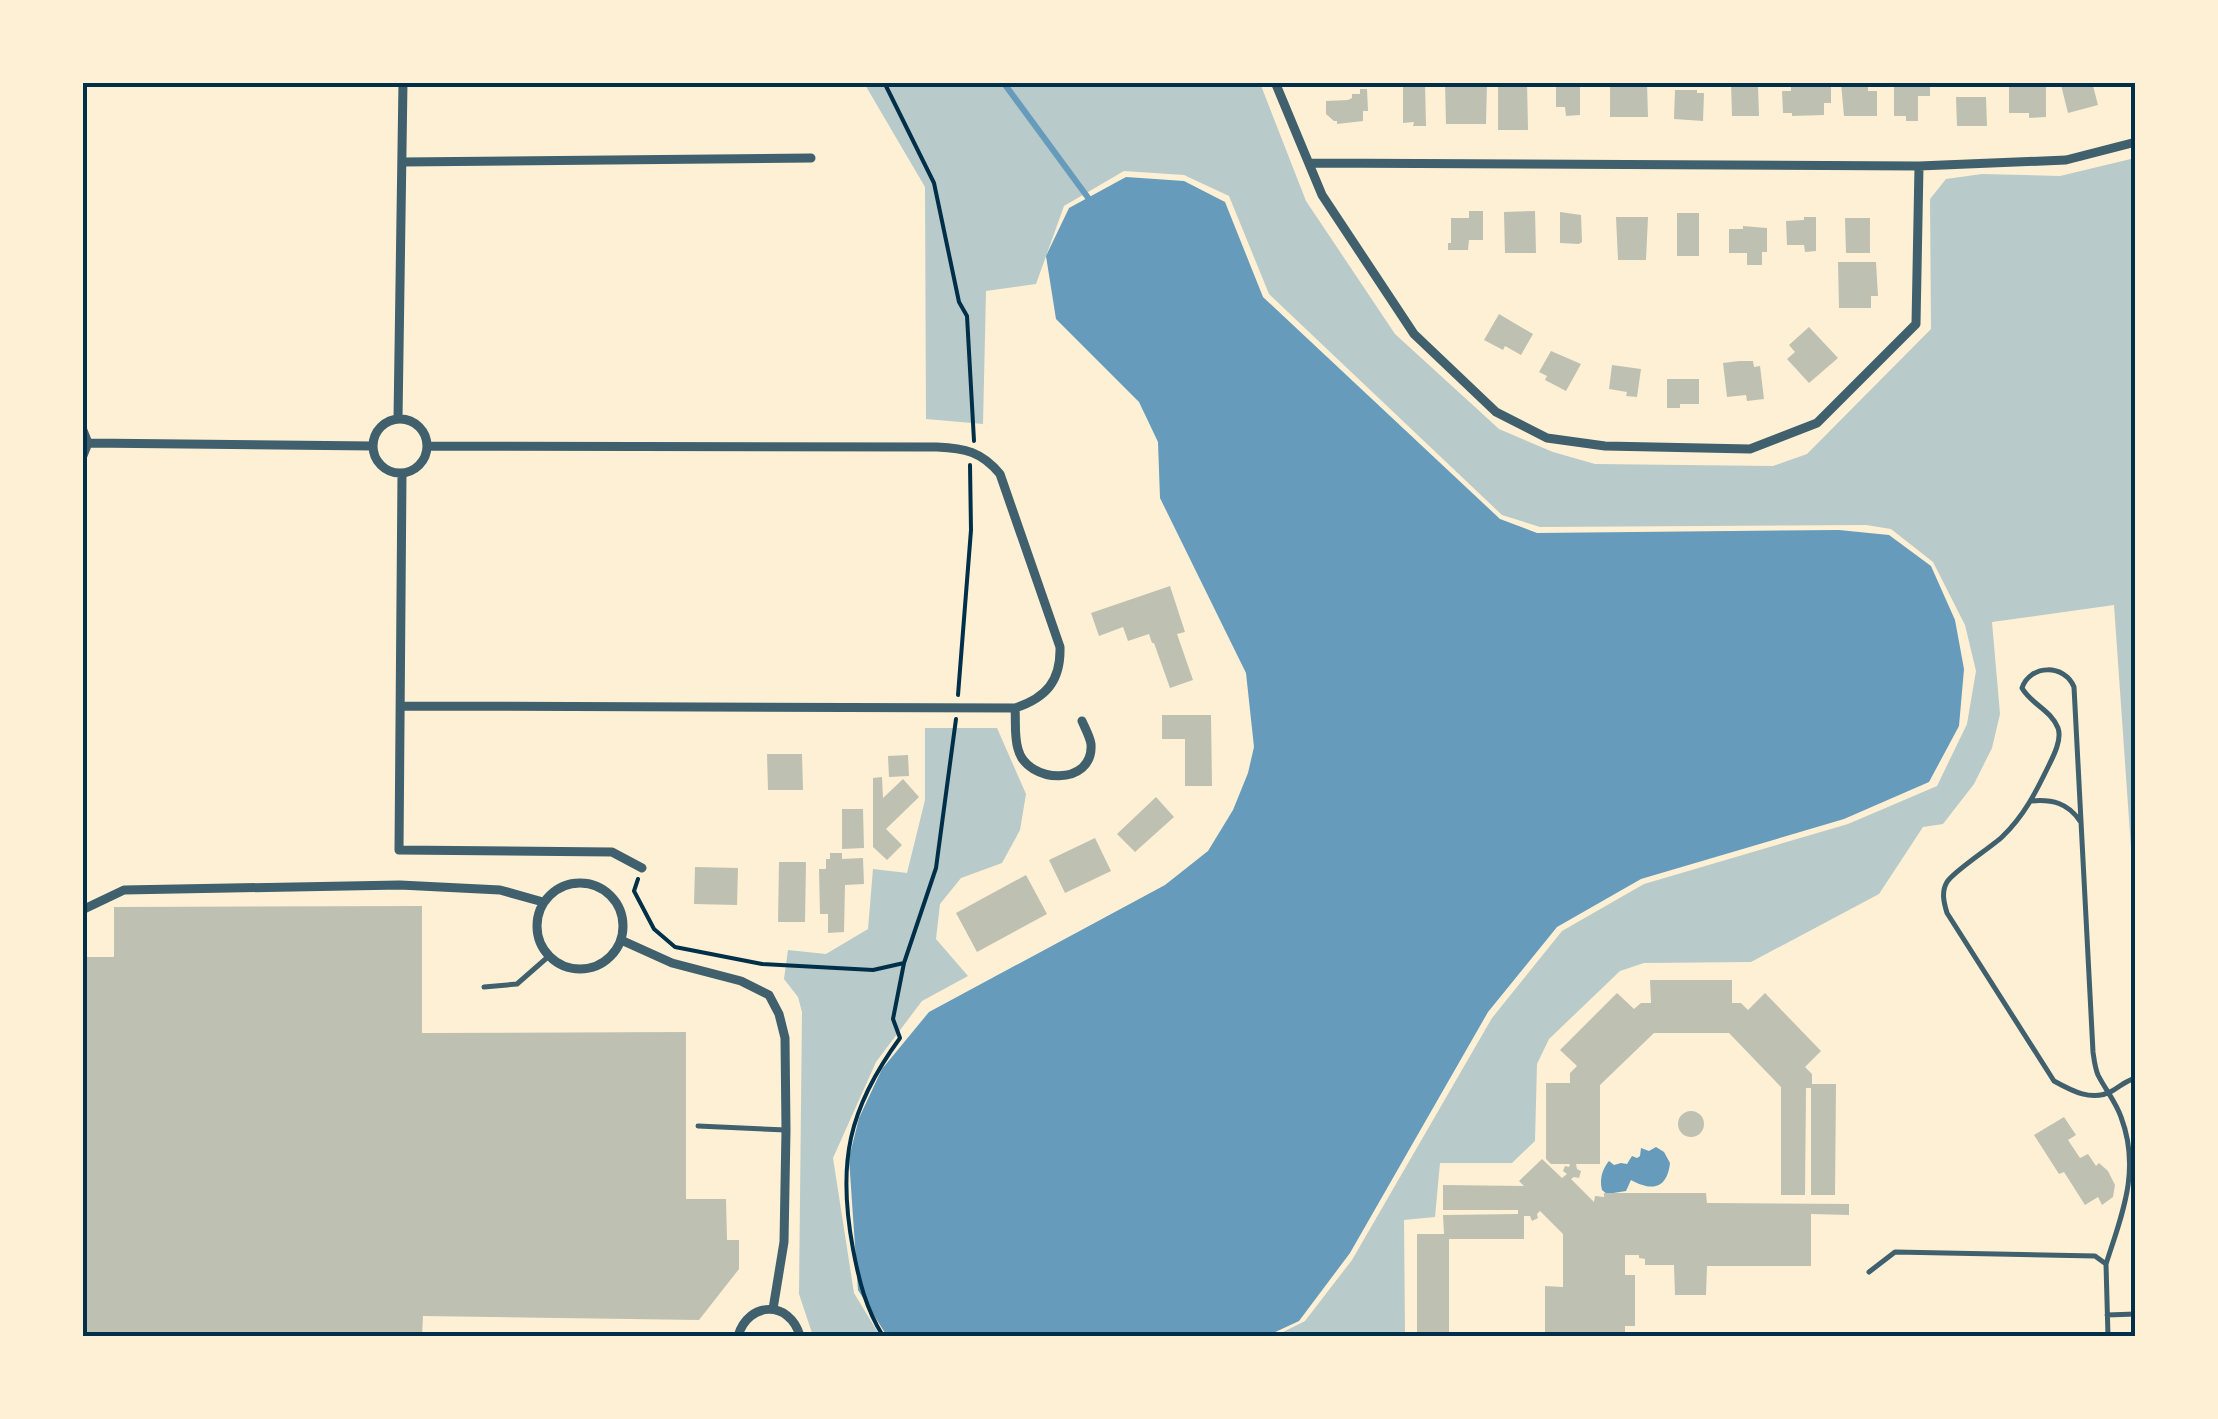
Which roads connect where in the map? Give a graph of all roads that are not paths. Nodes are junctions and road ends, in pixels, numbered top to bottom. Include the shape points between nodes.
1 (403, 82) edge
2 (1275, 82) edge
3 (2136, 142) edge
4 (811, 158) dead end
5 (402, 162) junction
6 (1310, 163) junction
7 (1919, 166) junction
8 (398, 420) junction
9 (82, 428) edge
10 (88, 443) junction
11 (374, 446) junction
12 (427, 446) junction
13 (82, 458) edge
14 (402, 473) junction
15 (401, 706) junction
16 (1015, 708) junction
17 (1082, 722) dead end
18 (2031, 801) junction
19 (2082, 823) junction
20 (642, 868) road end
21 (543, 902) junction
22 (82, 910) edge
23 (621, 940) junction
24 (549, 956) junction
25 (484, 987) dead end
26 (2136, 1078) edge
27 (2110, 1093) junction
28 (698, 1126) dead end
29 (786, 1130) junction
30 (2133, 1162) edge
31 (2106, 1264) junction
32 (1868, 1272) dead end
33 (772, 1310) junction
34 (2107, 1314) junction
35 (2134, 1314) edge
36 (738, 1336) edge
37 (800, 1336) edge
38 (2108, 1336) edge

1 - 5 street
2 - 6 street
3 - 7 street via 2066,160
4 - 5 street
5 - 8 street
6 - 7 street
6 - 7 street via 1322,196 1414,334 1496,412 1547,438 1750,449 1817,423 1916,324
8 - 11 street via 380,429
8 - 12 street via 419,427
9 - 10 street
10 - 11 street
10 - 13 street
11 - 14 street via 380,464
12 - 14 street via 419,466
12 - 16 street via 972,452 1000,474 1060,647 1054,681 1042,696
14 - 15 street
15 - 16 street
15 - 20 street via 399,850 612,852
16 - 17 street via 1018,752 1032,770 1056,778 1088,760 1091,742
18 - 19 lane via 2059,803
18 - 19 lane via 2060,736 2057,724 2022,688 2033,672 2062,671 2074,687
18 - 27 lane via 2002,837 1947,882 1947,913 2054,1080 2080,1095
19 - 27 lane via 2093,1052 2096,1073
21 - 22 street via 500,890 400,885 124,890
21 - 23 street via 563,886 596,886 620,909
21 - 24 street via 536,927
23 - 24 street via 591,967 572,968
23 - 29 street via 769,995 785,1038
24 - 25 lane via 517,984
26 - 27 lane
27 - 30 lane
28 - 29 lane
29 - 33 street via 784,1242
30 - 31 lane
31 - 32 lane via 2095,1256 1894,1252
31 - 34 lane
33 - 36 street via 746,1319
33 - 37 street via 792,1319
34 - 35 lane
34 - 38 lane

